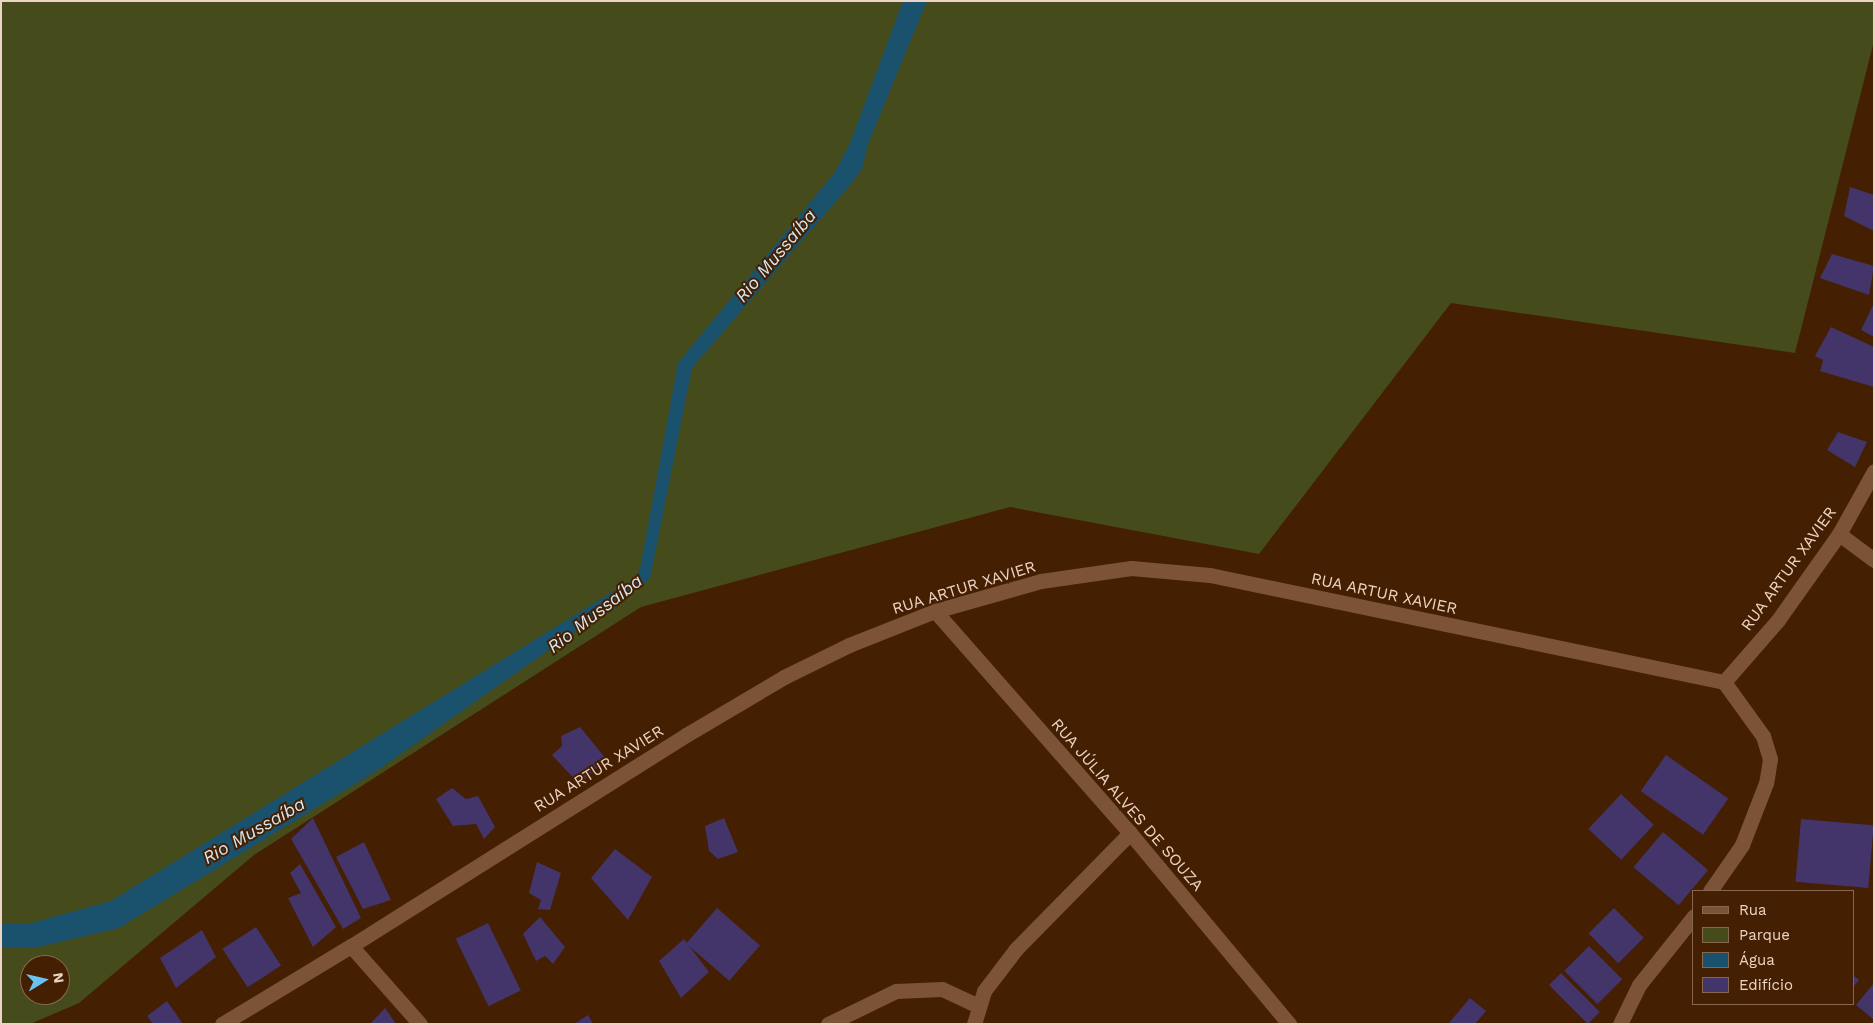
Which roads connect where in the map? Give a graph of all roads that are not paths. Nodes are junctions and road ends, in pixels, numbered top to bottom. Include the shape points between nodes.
1 (1874, 471) edge
2 (1839, 534) junction
3 (1874, 560) edge
4 (935, 611) junction
5 (1724, 682) junction
6 (1130, 833) junction
7 (1711, 890) edge
8 (1692, 919) edge
9 (351, 946) junction
10 (978, 1006) junction
11 (222, 1024) edge
12 (420, 1024) edge
13 (828, 1024) edge
14 (974, 1024) edge
15 (1290, 1024) edge
16 (1620, 1024) edge

1 - 2 street, RUA ARTUR XAVIER
2 - 3 street
2 - 5 street, RUA ARTUR XAVIER via 1778,620
4 - 5 street, RUA ARTUR XAVIER via 1041,581 1122,570 1210,575
4 - 6 street, RUA JÚLIA ALVES DE SOUZA
4 - 9 street, RUA ARTUR XAVIER via 849,645 784,677
5 - 7 street via 1763,736 1770,758 1766,783 1742,845
6 - 10 street via 1016,949 984,991
6 - 15 street, RUA JÚLIA ALVES DE SOUZA
8 - 16 street via 1639,985
9 - 11 street, RUA ARTUR XAVIER
9 - 12 street
10 - 13 street via 942,989 896,991
10 - 14 street

